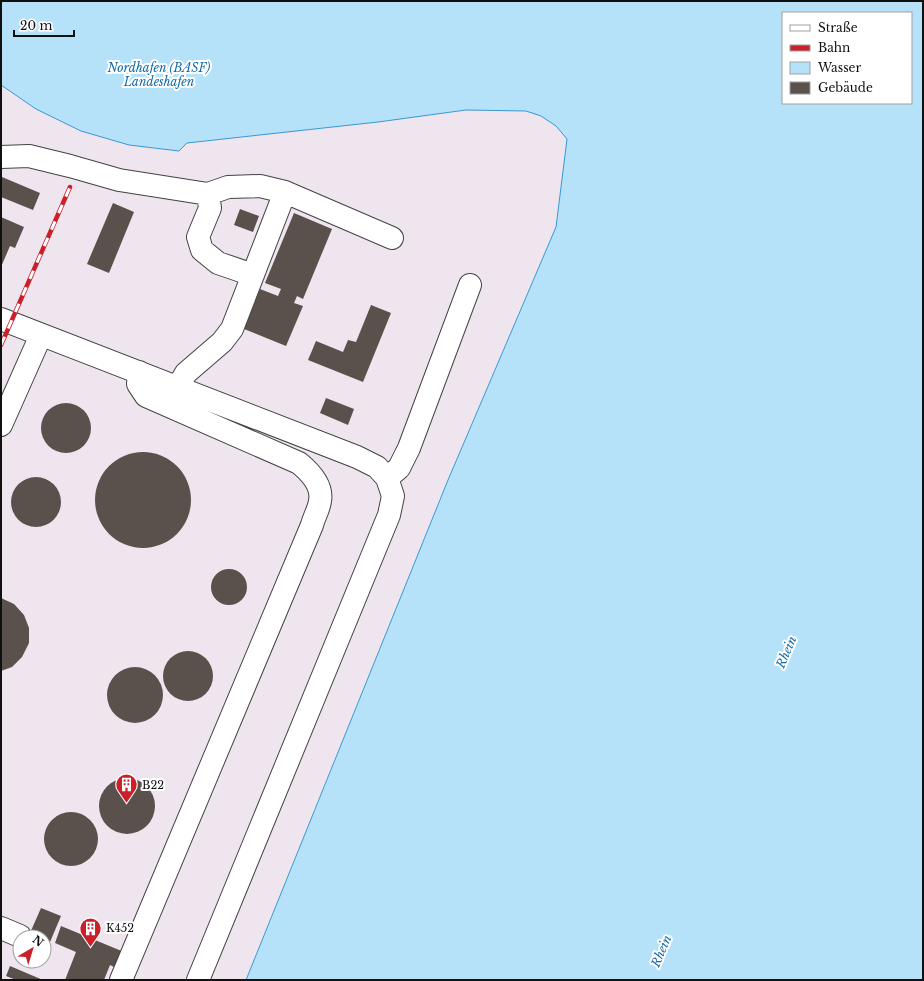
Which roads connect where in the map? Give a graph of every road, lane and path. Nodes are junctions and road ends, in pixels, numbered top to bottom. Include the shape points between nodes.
1 (1, 157) edge
2 (284, 192) junction
3 (208, 194) junction
4 (392, 238) dead end
5 (252, 275) junction
6 (470, 285) dead end
7 (1, 319) edge
8 (41, 335) junction
9 (139, 372) junction
10 (178, 387) junction
11 (1, 425) edge
12 (387, 478) junction
13 (121, 980) edge
14 (198, 980) edge

1 - 3 street via 29,156 119,180
2 - 3 street via 260,186 228,187
2 - 4 street
2 - 5 street
3 - 5 street via 210,208 198,237 202,250 218,263
5 - 10 street via 232,329 222,342 186,374
6 - 12 street via 409,448 399,468
7 - 8 street
8 - 9 street
8 - 11 street
9 - 10 street
9 - 13 street via 138,384 146,396 300,463 319,486 321,500
10 - 12 street via 357,457 376,467
12 - 14 street via 393,496 389,515

